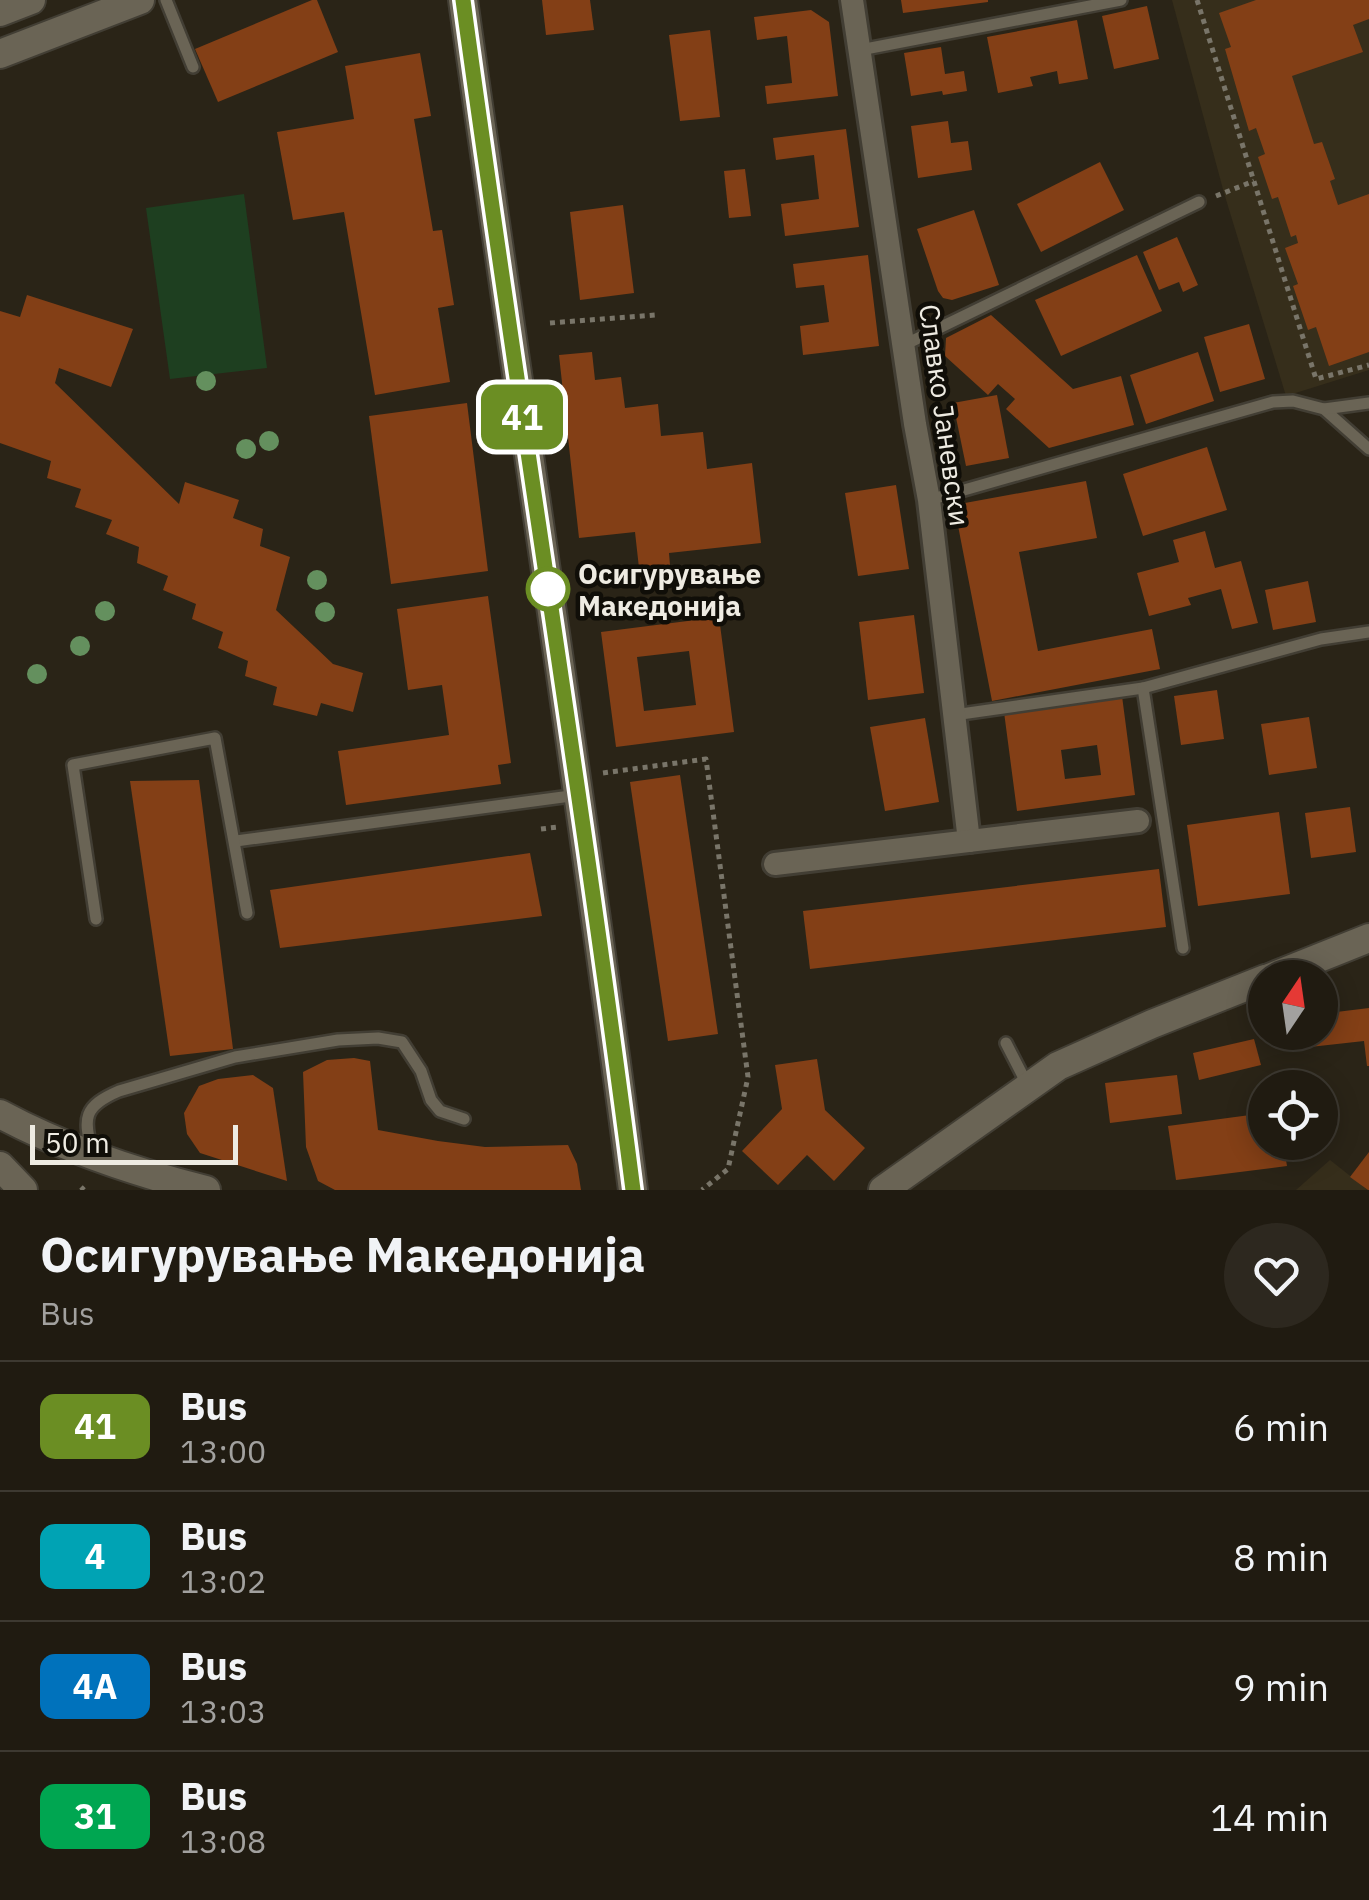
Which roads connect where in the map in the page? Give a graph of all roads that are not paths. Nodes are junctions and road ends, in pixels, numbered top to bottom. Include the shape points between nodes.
1 (31, 0) edge
2 (140, 0) edge
3 (166, 0) edge
4 (442, 0) edge
5 (464, 0) edge
6 (852, 0) edge
7 (1121, 0) edge
8 (0, 12) edge
9 (470, 47) junction
10 (859, 50) junction
11 (0, 54) edge
12 (194, 67) dead end
13 (1199, 202) dead end
14 (904, 346) junction
15 (1369, 403) edge
16 (1324, 409) junction
17 (1369, 448) edge
18 (928, 500) junction
19 (1369, 632) edge
20 (1143, 688) junction
21 (954, 715) junction
22 (578, 795) junction
23 (1138, 821) dead end
24 (969, 840) junction
25 (236, 841) junction
26 (774, 864) dead end
27 (247, 912) dead end
28 (96, 918) dead end
29 (1369, 938) edge
30 (1183, 948) dead end
31 (1313, 960) edge
32 (1248, 986) edge
33 (1006, 1043) dead end
34 (1028, 1086) junction
35 (622, 1101) junction
36 (0, 1114) edge
37 (464, 1119) dead end
38 (95, 1158) junction
39 (0, 1166) edge
40 (24, 1190) edge
41 (206, 1190) edge
42 (633, 1190) edge
43 (655, 1190) edge
44 (882, 1190) edge

1 - 8 street
2 - 11 street
3 - 12 lane
4 - 9 street
5 - 9 street
6 - 10 street, Славко Јаневски
7 - 10 lane
9 - 22 street
10 - 14 street, Славко Јаневски
13 - 14 lane
14 - 18 street, Славко Јаневски via 909,425
15 - 16 lane
16 - 17 lane
16 - 18 lane via 1273,402
18 - 21 street, Славко Јаневски
19 - 20 lane
20 - 21 lane
20 - 30 lane
21 - 24 street, Славко Јаневски
22 - 25 lane
22 - 35 street
23 - 24 street
24 - 26 street
25 - 27 lane
25 - 28 lane via 216,738 73,765
29 - 31 street
32 - 34 street via 1123,1036
33 - 34 lane
34 - 44 street
35 - 42 street
35 - 43 street
36 - 38 street
37 - 38 lane via 440,1111 431,1100 402,1042 338,1040 235,1057 102,1098 87,1122
38 - 41 street
39 - 40 street

